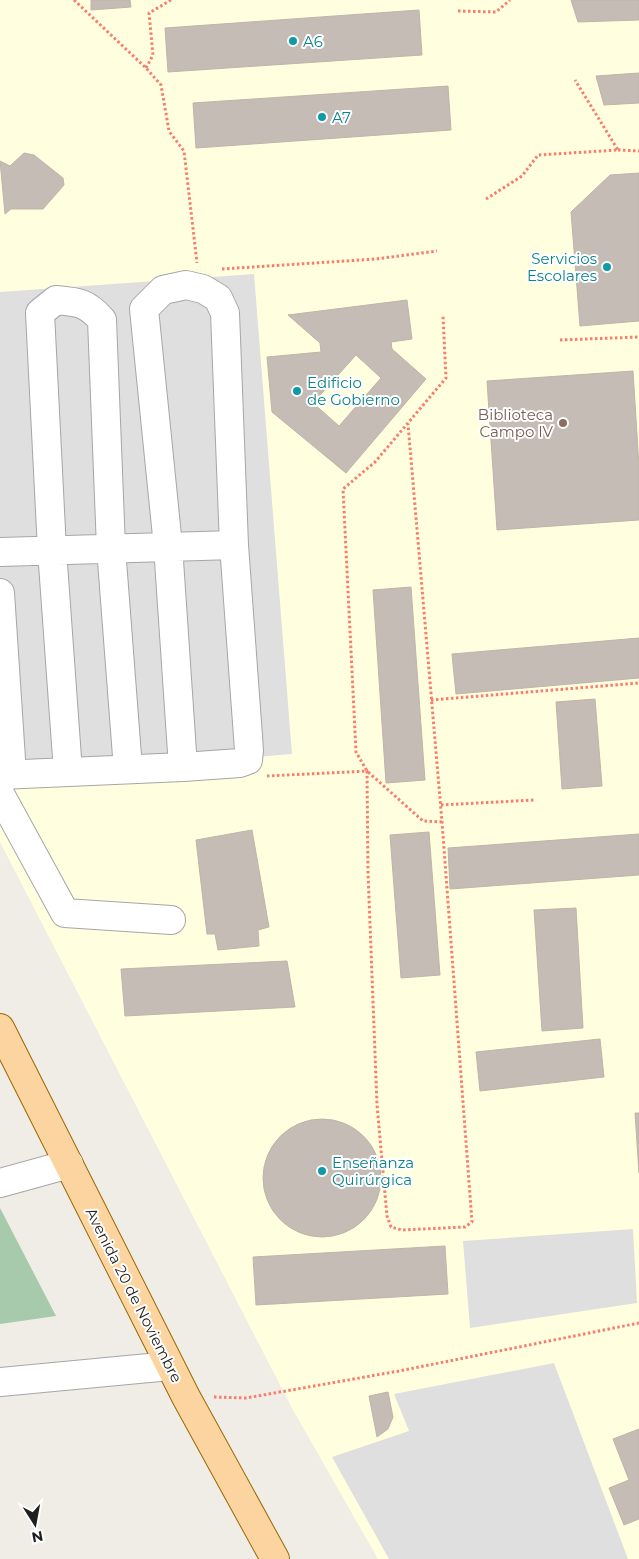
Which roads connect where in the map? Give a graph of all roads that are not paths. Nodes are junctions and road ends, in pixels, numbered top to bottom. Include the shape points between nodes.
1 (234, 545) junction
2 (168, 546) junction
3 (111, 548) junction
4 (52, 550) junction
5 (0, 552) edge
6 (0, 593) edge
7 (183, 767) junction
8 (128, 769) junction
9 (68, 772) junction
10 (4, 780) edge
11 (171, 920) dead end
12 (0, 1028) edge
13 (69, 1164) junction
14 (0, 1183) edge
15 (170, 1366) junction
16 (0, 1382) edge
17 (274, 1559) edge

1 - 2 street
1 - 2 street via 225,313 218,298 203,289 186,286 163,290 144,309
1 - 7 street via 248,760
2 - 3 street
2 - 7 street
3 - 4 street
3 - 4 street via 102,320 92,308 79,302 56,300 40,314
3 - 8 street
4 - 5 street
4 - 9 street
6 - 10 street
7 - 8 street
8 - 9 street
9 - 10 street
10 - 11 street via 65,913
12 - 13 main road, Avenida 20 de Noviembre
13 - 14 street
13 - 15 main road, Avenida 20 de Noviembre
15 - 16 street
15 - 17 main road, Avenida 20 de Noviembre

